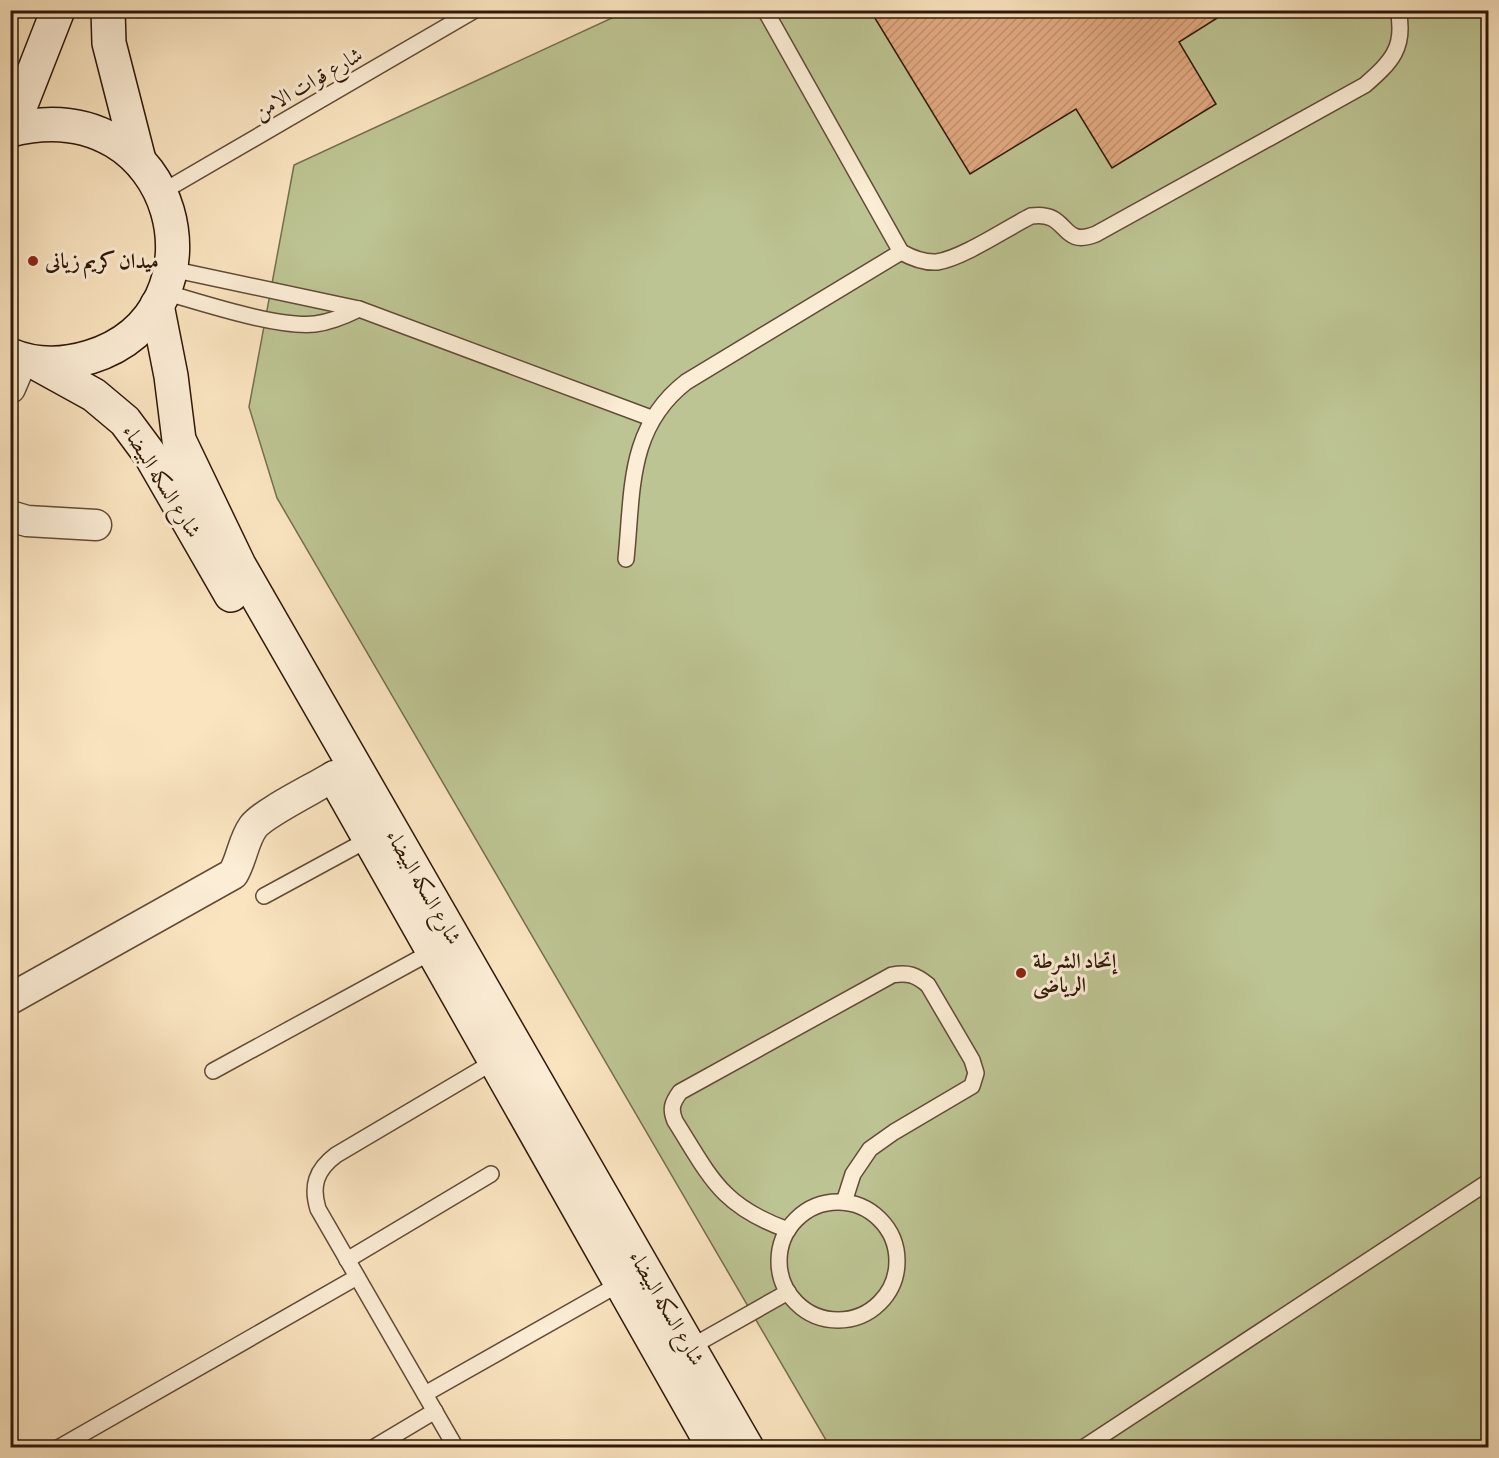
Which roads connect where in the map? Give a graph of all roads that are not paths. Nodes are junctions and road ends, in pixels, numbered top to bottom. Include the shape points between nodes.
1 (57, 10) edge
2 (108, 10) edge
3 (475, 10) edge
4 (765, 10) edge
5 (1398, 10) edge
6 (11, 130) edge
7 (140, 160) junction
8 (162, 192) junction
9 (901, 252) junction
10 (164, 289) junction
11 (359, 309) junction
12 (20, 366) edge
13 (651, 418) junction
14 (10, 516) edge
15 (96, 525) dead end
16 (626, 559) dead end
17 (334, 776) junction
18 (369, 839) junction
19 (264, 896) dead end
20 (433, 951) junction
21 (10, 999) edge
22 (495, 1061) junction
23 (213, 1071) dead end
24 (491, 1174) dead end
25 (1488, 1182) edge
26 (844, 1203) junction
27 (788, 1230) junction
28 (348, 1260) junction
29 (357, 1277) junction
30 (621, 1283) junction
31 (788, 1292) junction
32 (689, 1348) junction
33 (425, 1394) junction
34 (435, 1411) junction
35 (58, 1448) edge
36 (373, 1448) edge
37 (456, 1448) edge
38 (714, 1448) edge
39 (747, 1448) edge
40 (1083, 1448) edge

1 - 6 street
2 - 7 street via 109,44
3 - 8 lane, شارع قوات الامن
4 - 9 lane
5 - 9 lane via 1402,29 1391,62 1365,85 1096,234 1085,238 1073,236 1056,218 1044,214 1031,216 937,262 917,260
6 - 7 street via 45,123 80,126 112,138
7 - 8 street
8 - 10 street via 172,230
9 - 13 lane via 686,382 666,398
10 - 11 lane
10 - 11 lane via 291,324 338,319
10 - 12 street via 135,333 106,352 72,363
10 - 32 street, شارع السكه البيضاء via 179,440 239,566
11 - 13 lane
12 - 17 street, شارع السكه البيضاء via 94,395 125,421 152,456
13 - 16 lane via 639,448
14 - 15 street via 27,521
17 - 18 street, شارع السكه البيضاء
17 - 21 street via 255,824 233,874
18 - 19 lane
18 - 20 street, شارع السكه البيضاء
20 - 22 street, شارع السكه البيضاء
20 - 23 lane
22 - 28 lane via 324,1165 314,1194 318,1209
22 - 30 street, شارع السكه البيضاء
24 - 28 lane
25 - 40 lane
26 - 27 lane via 822,1204 803,1214
26 - 27 lane via 853,1174 870,1149 972,1086 976,1073 972,1060 928,985 918,976 892,975 680,1092 673,1101 675,1121 715,1184 735,1204 760,1220
26 - 31 lane via 865,1208 882,1221 894,1240 897,1261 888,1292 865,1314 844,1321 822,1318 803,1308
27 - 31 lane via 780,1250 780,1272
28 - 29 lane
29 - 33 lane
29 - 35 lane
30 - 33 lane
30 - 38 street, شارع السكه البيضاء
31 - 32 lane
32 - 39 street, شارع السكه البيضاء
33 - 34 lane
34 - 36 lane
34 - 37 lane

